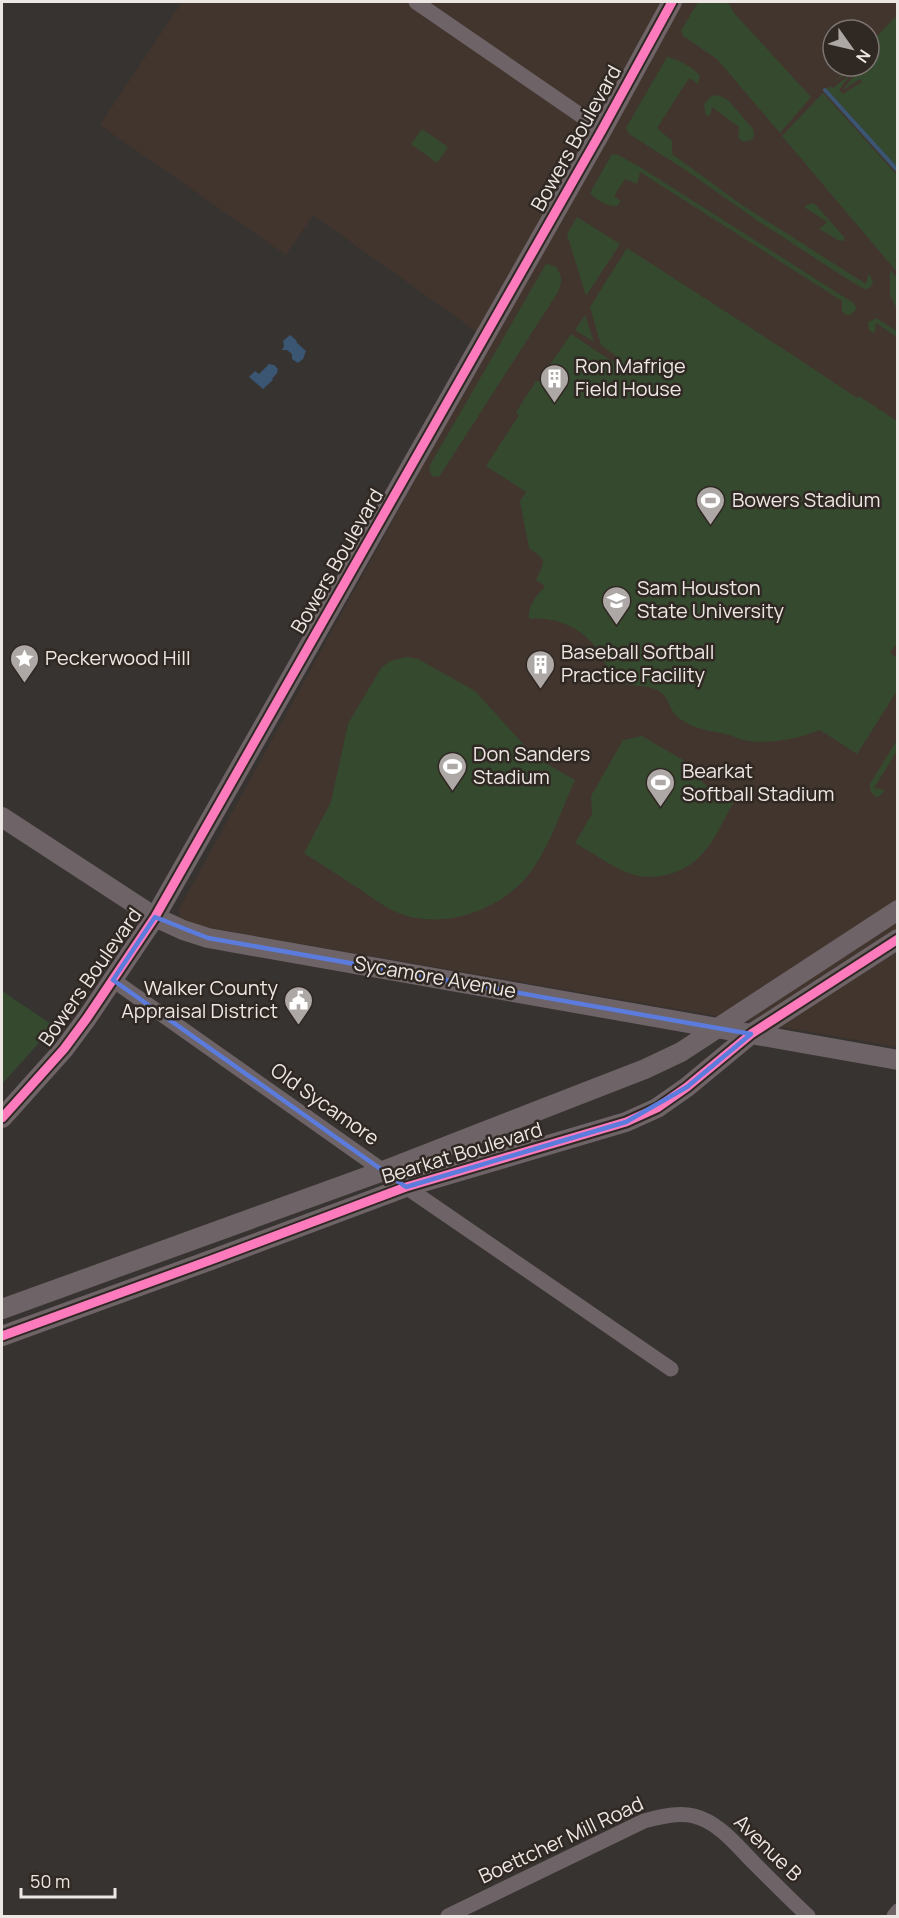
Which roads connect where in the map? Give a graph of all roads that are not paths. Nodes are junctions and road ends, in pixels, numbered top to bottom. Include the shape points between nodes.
1 (416, 2) edge
2 (672, 2) edge
3 (602, 130) junction
4 (2, 817) edge
5 (897, 910) edge
6 (155, 917) junction
7 (897, 939) edge
8 (113, 980) junction
9 (718, 1027) junction
10 (751, 1034) junction
11 (897, 1060) edge
12 (2, 1118) edge
13 (383, 1171) junction
14 (406, 1187) junction
15 (2, 1310) edge
16 (2, 1336) edge
17 (671, 1369) dead end
18 (694, 1816) joint
19 (897, 1911) edge
20 (448, 1917) edge
21 (808, 1917) edge
22 (894, 1917) edge

1 - 3 street
2 - 3 street, Bowers Boulevard
3 - 6 street, Bowers Boulevard
4 - 6 street, Sycamore Avenue
5 - 9 street, Bearkat Boulevard
6 - 8 street, Bowers Boulevard
6 - 9 street, Sycamore Avenue via 208,938
7 - 10 street, Bearkat Boulevard
8 - 12 street, Bowers Boulevard via 64,1049
8 - 13 street, Old Sycamore
9 - 10 street, Sycamore Avenue
9 - 13 street, Bearkat Boulevard via 681,1052 645,1069
10 - 11 street, Sycamore Avenue
10 - 14 street, Bearkat Boulevard via 687,1087 657,1108 626,1122
13 - 14 street, Old Sycamore
13 - 15 street, Bearkat Boulevard
14 - 16 street, Bearkat Boulevard
14 - 17 street, Old Sycamore
18 - 20 street, Boettcher Mill Road via 663,1816 644,1821
18 - 21 street, Avenue B via 730,1839
19 - 22 street

